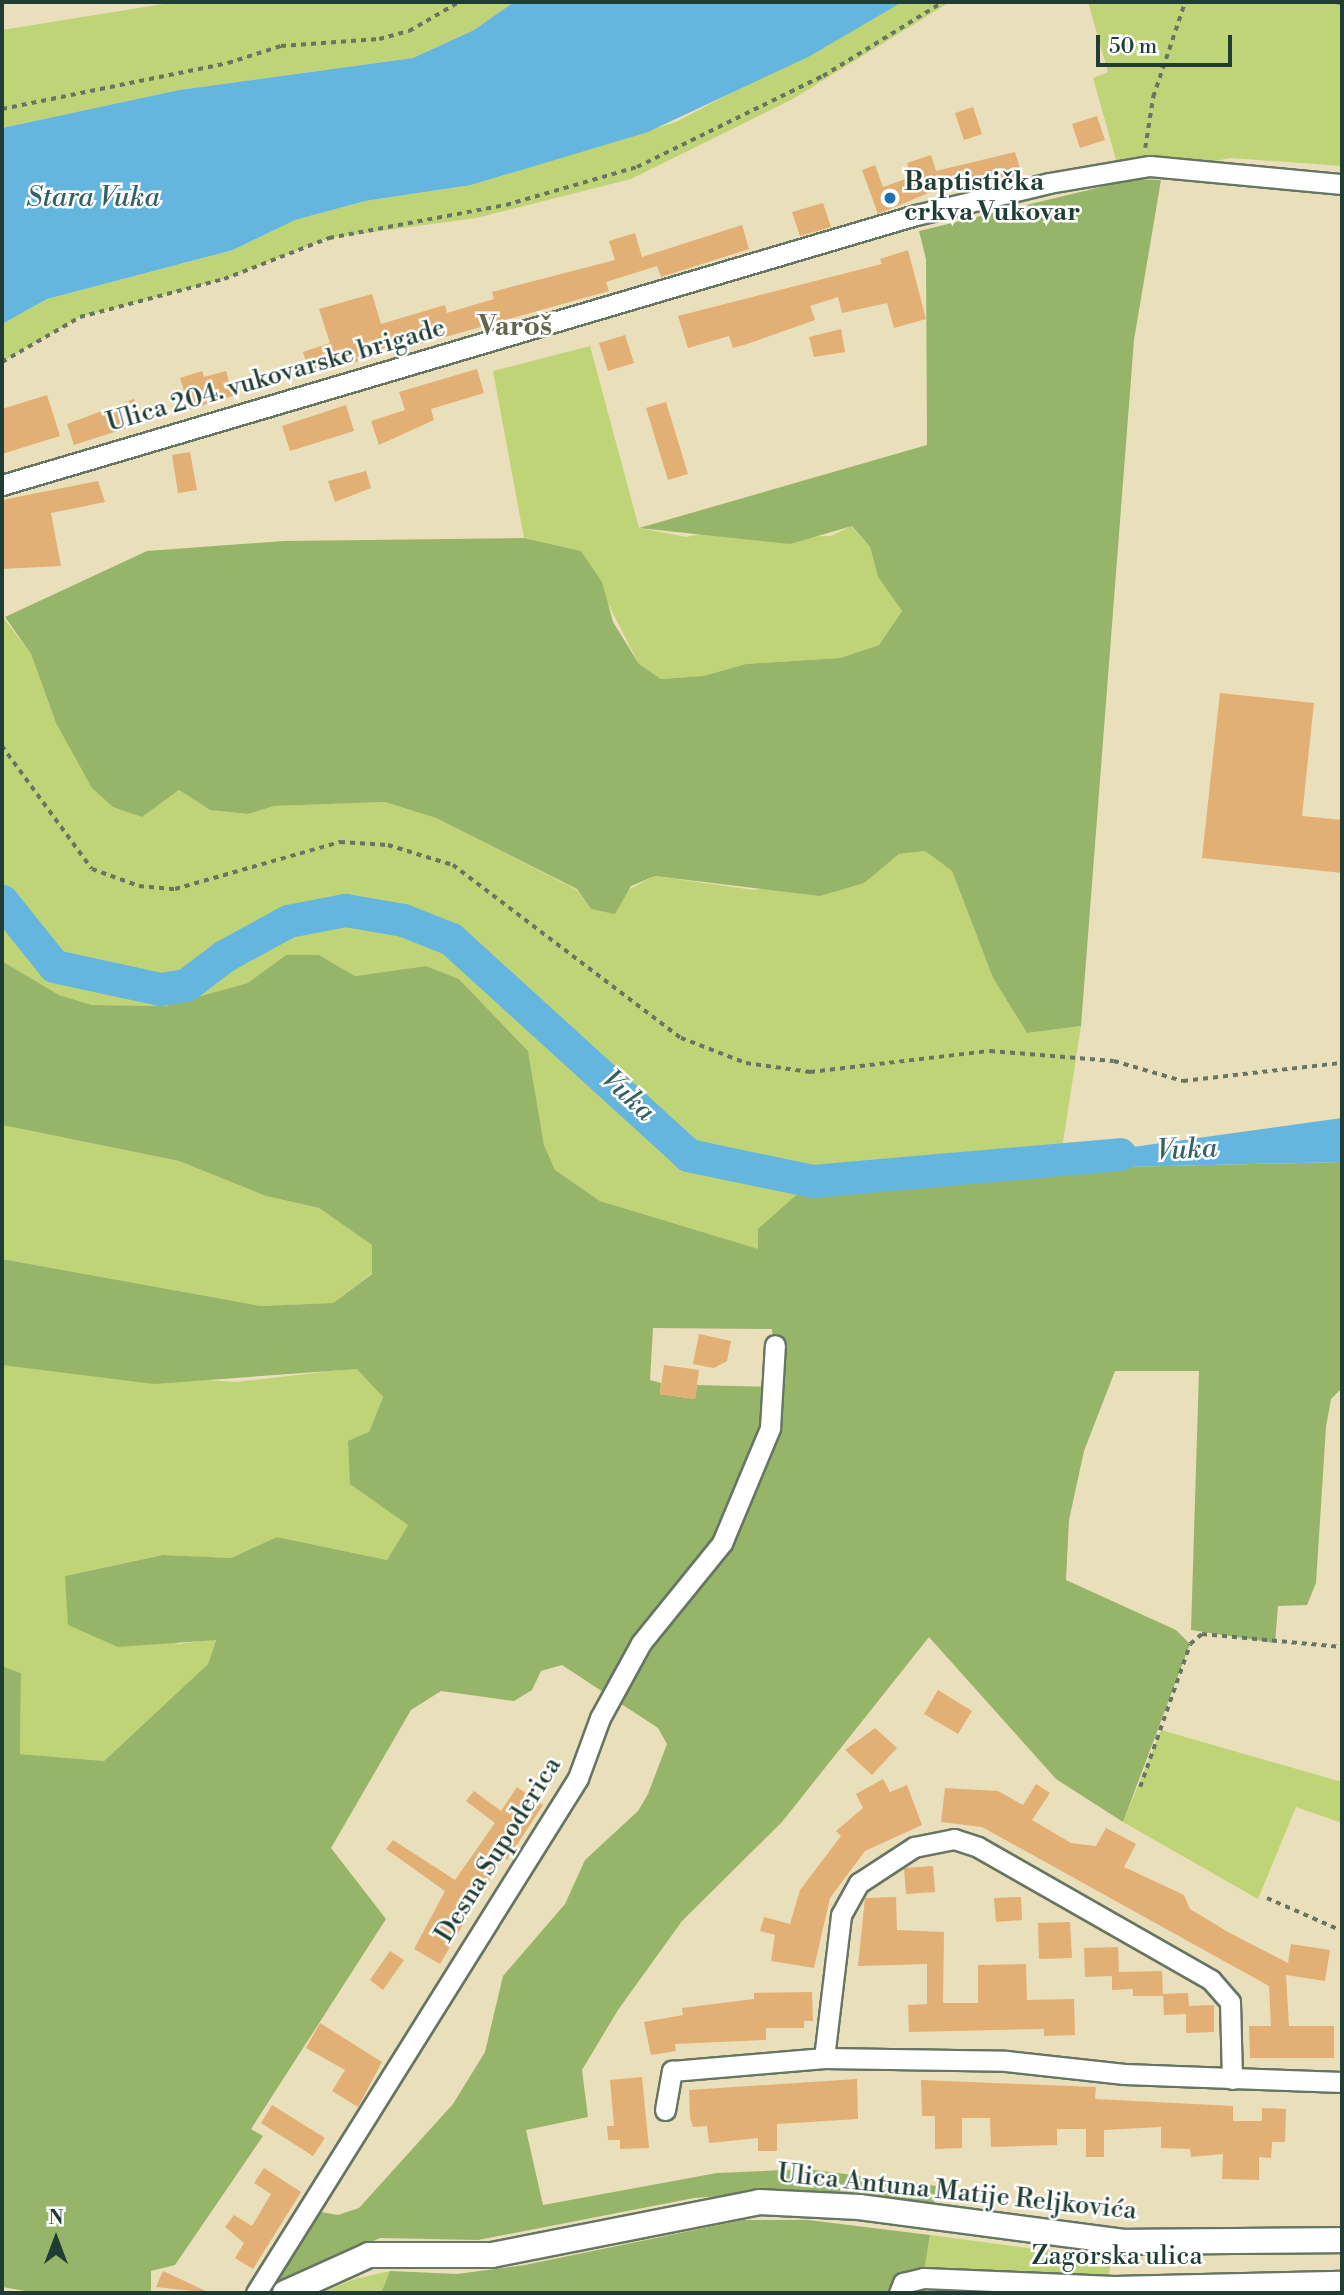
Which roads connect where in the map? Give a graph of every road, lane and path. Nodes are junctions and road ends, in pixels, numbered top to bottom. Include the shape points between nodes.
1 (458, 2) edge
2 (943, 2) edge
3 (1185, 2) edge
4 (1336, 2) edge
5 (1342, 3) edge
6 (2, 109) edge
7 (1142, 166) junction
8 (1342, 184) edge
9 (2, 362) edge
10 (2, 485) edge
11 (2, 746) edge
12 (1342, 1063) edge
13 (775, 1345) dead end
14 (1342, 1647) edge
15 (1140, 1787) dead end
16 (1267, 1898) dead end
17 (1342, 1931) edge
18 (824, 2058) junction
19 (1232, 2079) junction
20 (1342, 2082) edge
21 (665, 2110) dead end
22 (1342, 2240) edge
23 (1342, 2281) edge
24 (1114, 2289) edge
25 (256, 2293) edge
26 (285, 2293) edge
27 (899, 2293) edge

1 - 6 path via 410,31 379,39 281,46 228,63
2 - 9 path via 823,76 637,167 506,205 329,238 225,279 80,317
3 - 7 path via 1153,97
4 - 5 path
7 - 8 street, Ulica 204. vukovarske brigade
7 - 10 street, Ulica 204. vukovarske brigade via 916,215
11 - 12 path via 92,869 139,886 175,889 340,842 388,845 453,865 681,1038 746,1063 810,1072 990,1051 1114,1061 1183,1081
13 - 25 street, Desna Supoderica via 770,1428 722,1544 641,1643 600,1718 578,1778
14 - 15 path via 1202,1634 1190,1644
16 - 17 path
18 - 19 street via 1006,2061
18 - 19 street via 841,1915 859,1883 914,1847 954,1839 978,1847 1212,1980 1230,2003
18 - 21 street via 671,2071
19 - 20 street
22 - 26 main road, Ulica Antuna Matije Reljkovića via 1126,2242 859,2207 759,2202 492,2255 369,2255
23 - 24 street, Zagorska ulica
24 - 27 street, Zagorska ulica via 923,2278 903,2283

